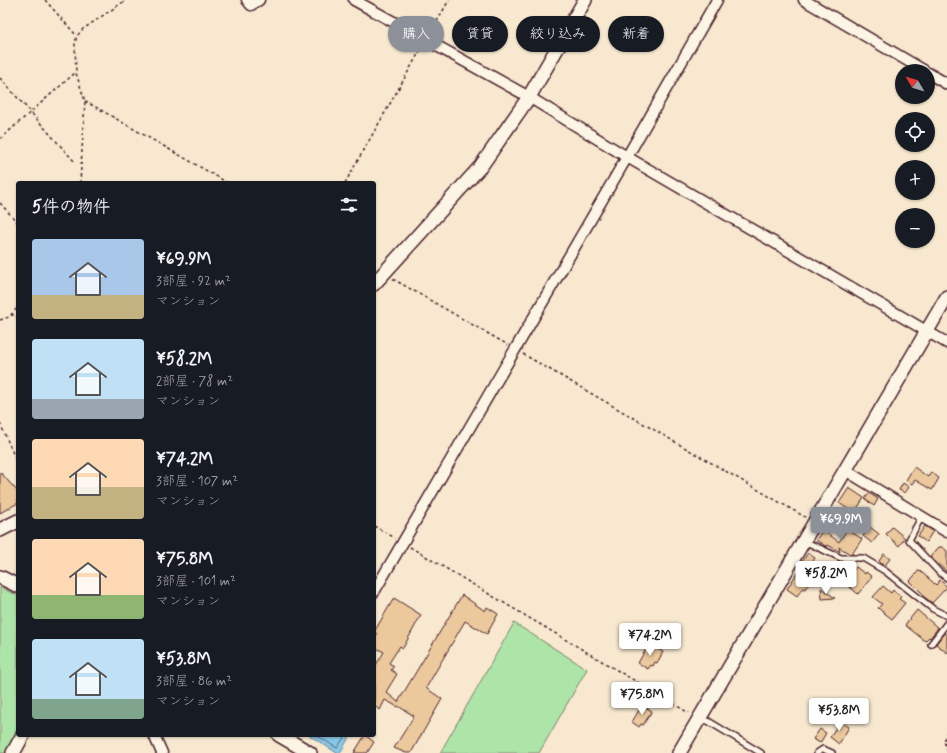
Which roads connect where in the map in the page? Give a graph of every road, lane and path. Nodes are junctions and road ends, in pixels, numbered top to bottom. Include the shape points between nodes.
1 (45, 0) edge
2 (126, 0) edge
3 (246, 0) edge
4 (259, 0) edge
5 (354, 0) edge
6 (449, 0) edge
7 (585, 0) edge
8 (717, 0) edge
9 (804, 0) edge
10 (440, 16) edge
11 (388, 19) edge
12 (77, 36) junction
13 (444, 50) edge
14 (419, 52) edge
15 (913, 64) edge
16 (76, 73) junction
17 (935, 77) edge
18 (0, 78) edge
19 (947, 84) edge
20 (529, 97) junction
21 (85, 101) junction
22 (30, 112) junction
23 (0, 139) edge
24 (627, 157) junction
25 (74, 161) dead end
26 (80, 181) edge
27 (225, 181) edge
28 (346, 181) edge
29 (0, 203) edge
30 (16, 221) edge
31 (384, 274) junction
32 (376, 282) edge
33 (947, 297) edge
34 (16, 309) edge
35 (11, 314) junction
36 (16, 317) edge
37 (0, 320) edge
38 (927, 331) junction
39 (947, 343) edge
40 (515, 349) junction
41 (0, 423) edge
42 (16, 460) edge
43 (845, 470) junction
44 (922, 516) junction
45 (16, 522) edge
46 (814, 522) junction
47 (376, 527) edge
48 (0, 530) edge
49 (947, 532) edge
50 (803, 540) junction
51 (402, 543) junction
52 (0, 576) edge
53 (947, 578) edge
54 (16, 585) edge
55 (376, 588) edge
56 (947, 616) edge
57 (947, 623) edge
58 (932, 644) dead end
59 (698, 719) junction
60 (947, 731) edge
61 (22, 737) edge
62 (155, 737) edge
63 (286, 737) edge
64 (947, 751) edge
65 (13, 753) edge
66 (162, 753) edge
67 (310, 753) edge
68 (679, 753) edge
69 (762, 753) edge
70 (816, 753) edge
71 (832, 753) edge

1 - 12 path
2 - 12 path via 83,29
3 - 4 street via 251,5
5 - 11 street
6 - 10 path
7 - 20 street
8 - 24 street
9 - 15 street
12 - 16 path
13 - 20 street
14 - 28 path
16 - 21 path
16 - 22 path
17 - 19 street
18 - 22 path
20 - 24 street
20 - 31 street via 481,166
21 - 26 path
21 - 27 path
22 - 23 path
22 - 25 path
24 - 38 street
24 - 40 street
29 - 30 path
31 - 32 street
31 - 40 path
33 - 38 street
34 - 35 path
35 - 36 path
35 - 37 path
38 - 39 street
38 - 43 street
40 - 46 path
40 - 51 street
41 - 42 path
43 - 44 street
43 - 46 street
44 - 49 street
44 - 53 lane via 909,540
45 - 48 street
46 - 50 street
47 - 51 path
50 - 56 lane via 841,558 863,558 885,571 933,609
50 - 59 street
51 - 55 street
51 - 59 path
52 - 54 street
57 - 58 lane
59 - 68 street
59 - 69 lane via 708,721
60 - 64 path via 944,741
61 - 65 street
62 - 66 street
63 - 67 street
70 - 71 lane via 823,749

